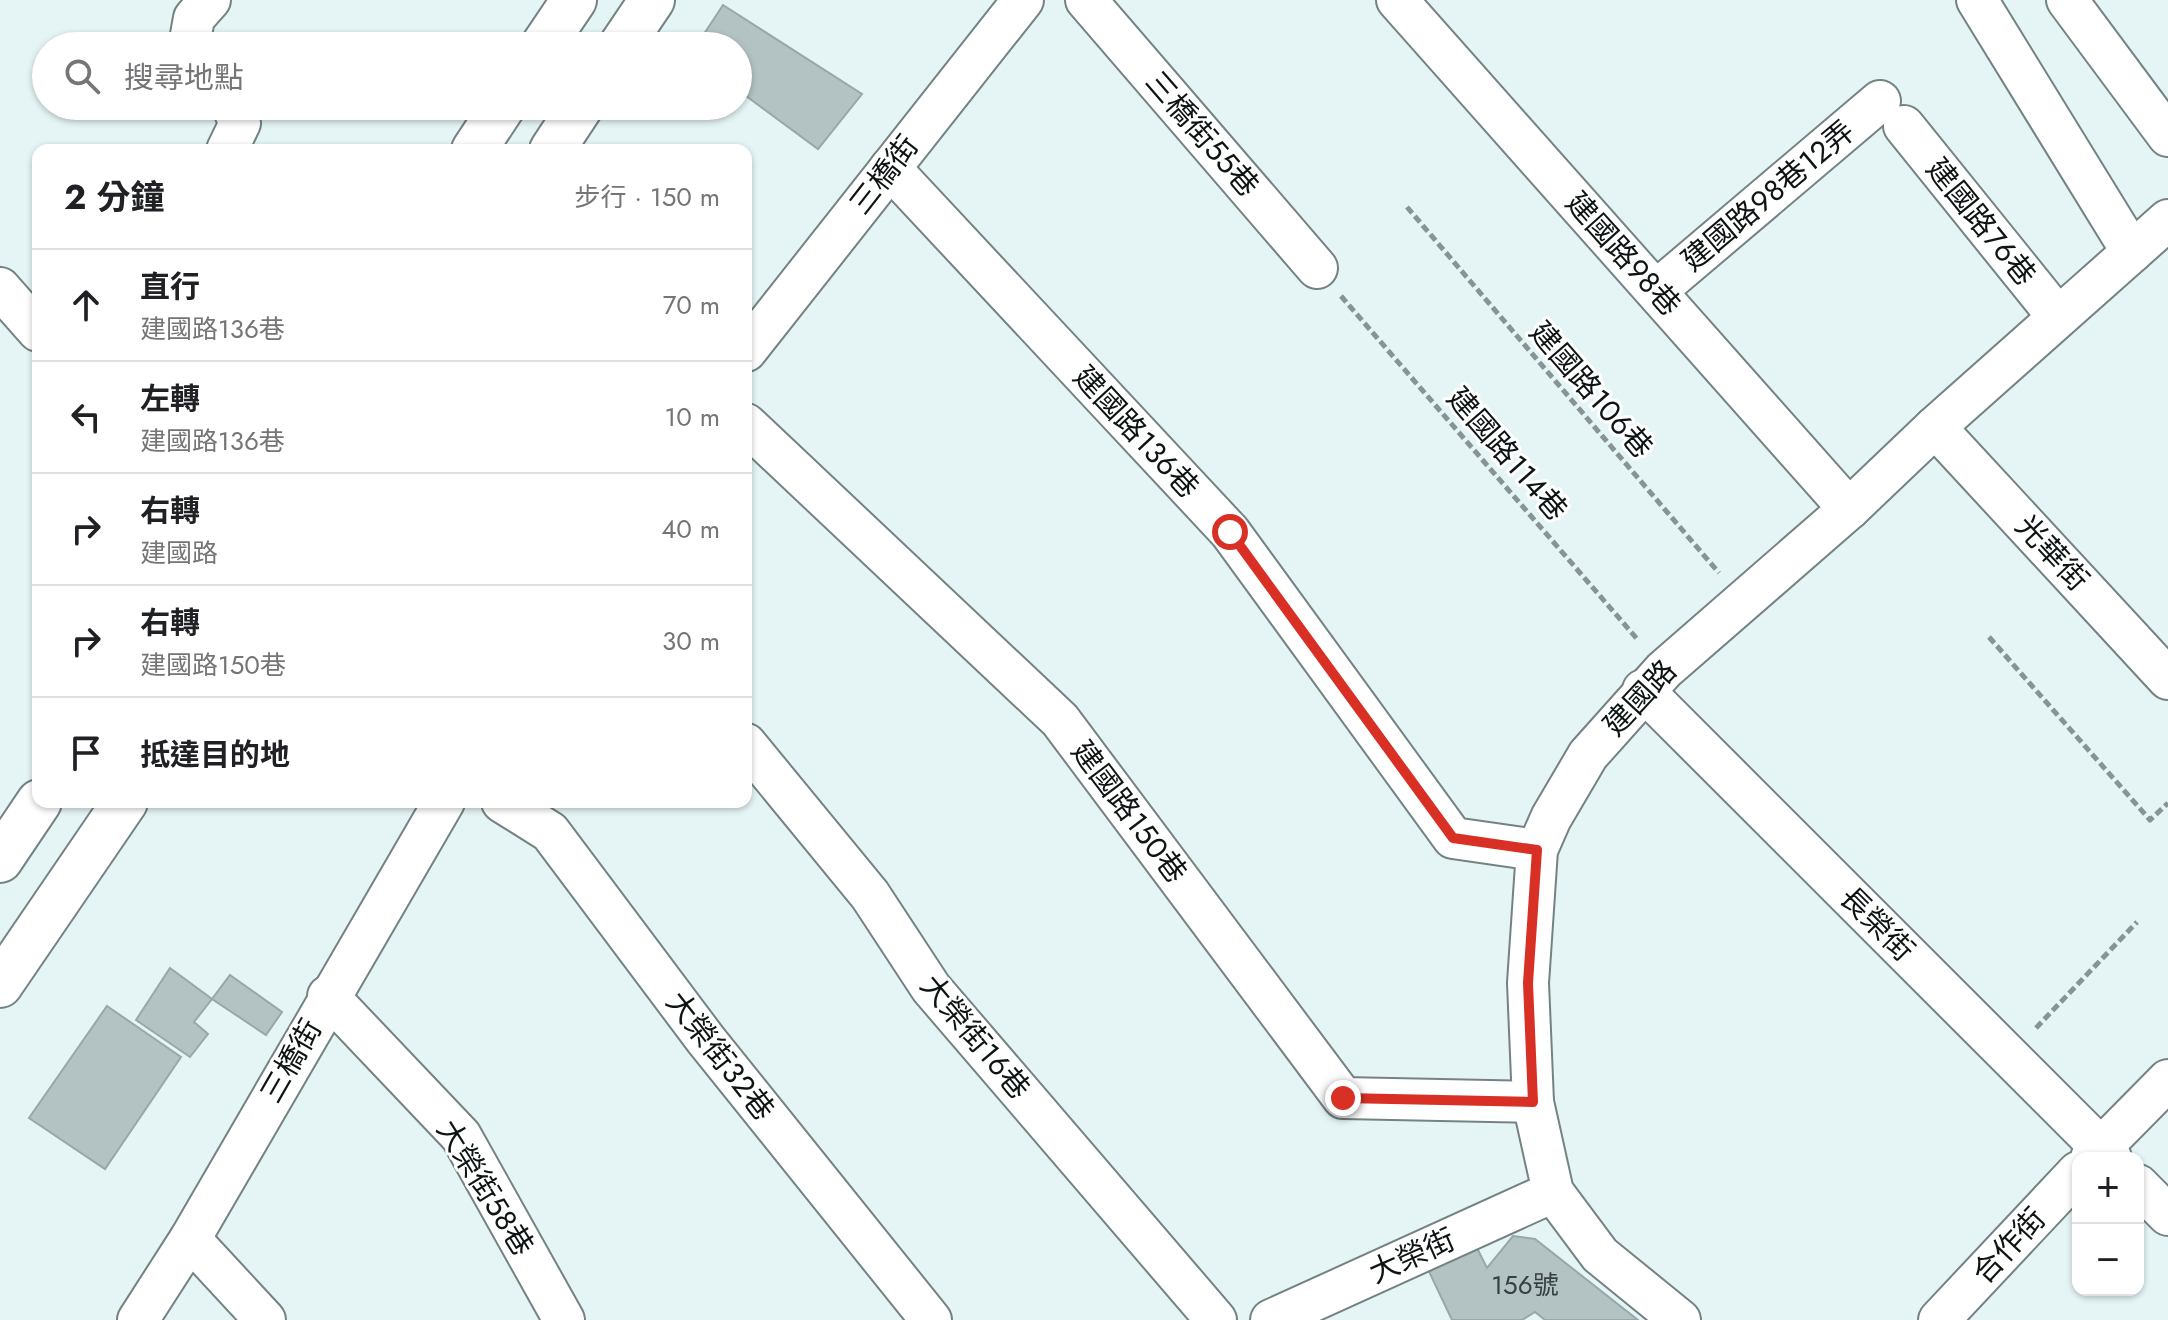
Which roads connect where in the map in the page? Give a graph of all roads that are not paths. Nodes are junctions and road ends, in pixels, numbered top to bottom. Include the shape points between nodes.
1 (210, 0) edge
2 (574, 0) edge
3 (652, 0) edge
4 (1023, 0) edge
5 (1086, 0) edge
6 (1397, 0) edge
7 (1977, 0) edge
8 (2067, 0) edge
9 (192, 32) edge
10 (552, 32) edge
11 (630, 32) edge
12 (1892, 113) joint
13 (239, 120) edge
14 (494, 120) edge
15 (572, 120) edge
16 (2168, 136) edge
17 (230, 144) edge
18 (478, 144) edge
19 (556, 144) edge
20 (890, 168) junction
21 (2168, 220) edge
22 (2132, 252) junction
23 (1317, 268) road end
24 (0, 288) edge
25 (1656, 291) junction
26 (2058, 317) junction
27 (32, 324) edge
28 (752, 343) edge
29 (1935, 427) junction
30 (752, 430) edge
31 (1849, 509) junction
32 (2168, 679) edge
33 (1654, 680) junction
34 (752, 751) edge
35 (121, 808) edge
36 (440, 808) edge
37 (512, 808) edge
38 (1537, 850) junction
39 (0, 985) edge
40 (328, 996) junction
41 (2168, 1080) edge
42 (1533, 1102) junction
43 (2089, 1152) edge
44 (2101, 1152) edge
45 (2072, 1183) edge
46 (2144, 1191) edge
47 (1553, 1192) junction
48 (2168, 1215) edge
49 (190, 1239) junction
50 (138, 1320) edge
51 (265, 1320) edge
52 (564, 1320) edge
53 (931, 1320) edge
54 (1216, 1320) edge
55 (1271, 1320) edge
56 (1680, 1320) edge
57 (1939, 1320) edge

1 - 9 street via 194,18
2 - 10 main road
3 - 11 main road
4 - 20 street, 三橋街
5 - 23 street, 三橋街55巷
6 - 25 street, 建國路98巷
7 - 22 street
8 - 16 street
12 - 25 street, 建國路98巷12弄
12 - 26 street, 建國路76巷
13 - 17 street
14 - 18 main road
15 - 19 main road
20 - 28 street, 三橋街
20 - 38 street, 建國路136巷 via 1230,532 1453,838
21 - 22 street, 建國路
22 - 26 street, 建國路
24 - 27 street
25 - 31 street, 建國路98巷
26 - 29 street, 建國路
29 - 31 street, 建國路
29 - 32 street, 光華街
30 - 42 street, 建國路150巷 via 1060,720 1343,1098
31 - 33 street, 建國路
33 - 38 street, 建國路 via 1588,755
33 - 43 street, 長榮街 via 2009,1056
34 - 54 street, 大榮街16巷 via 870,895 931,988
35 - 39 main road
36 - 40 street, 三橋街
37 - 53 street, 大榮街32巷 via 550,832 706,1040
38 - 42 street, 建國路 via 1528,983
40 - 49 street, 三橋街
40 - 52 street, 大榮街58巷 via 461,1136
41 - 44 street, 合作街
42 - 47 street, 建國路
45 - 57 street, 合作街
46 - 48 street
47 - 55 street, 大榮街
47 - 56 street, 建國路 via 1600,1255
49 - 50 street, 三橋街
49 - 51 street

